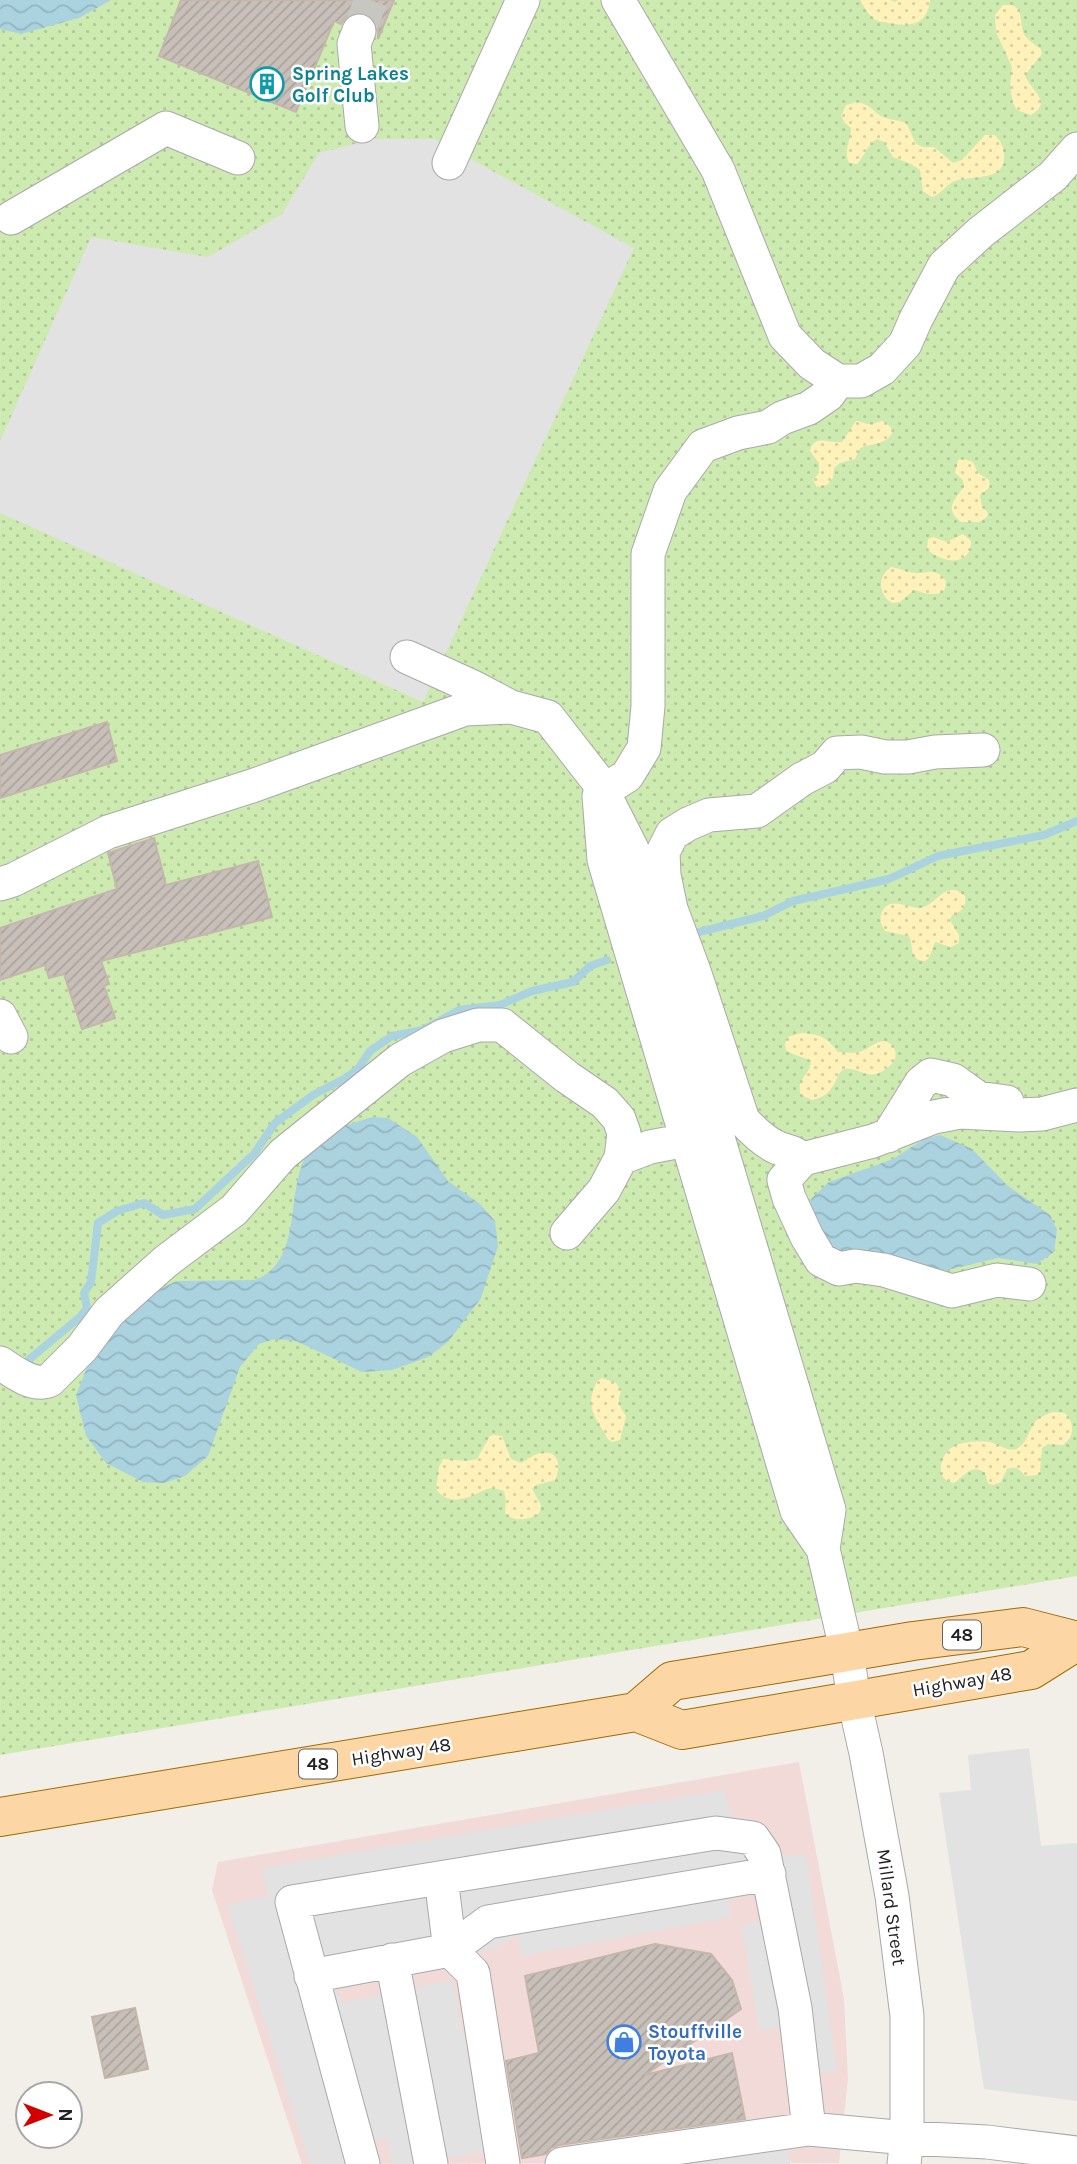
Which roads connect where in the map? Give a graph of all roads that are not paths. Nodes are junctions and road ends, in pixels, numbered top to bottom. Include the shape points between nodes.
1 (523, 0) edge
2 (618, 0) edge
3 (359, 32) tunnel mouth
4 (362, 126) dead end
5 (1077, 149) edge
6 (238, 158) dead end
7 (449, 163) dead end
8 (4, 225) edge
9 (838, 382) junction
10 (407, 657) dead end
11 (511, 707) junction
12 (983, 750) dead end
13 (600, 785) junction
14 (0, 884) edge
15 (1067, 1107) edge
16 (702, 1137) junction
17 (621, 1158) junction
18 (793, 1170) junction
19 (567, 1233) dead end
20 (1029, 1284) dead end
21 (12, 1370) edge
22 (1077, 1641) edge
23 (847, 1653) junction
24 (854, 1700) junction
25 (636, 1712) junction
26 (0, 1816) edge
27 (769, 1874) junction
28 (441, 1878) junction
29 (450, 1950) junction
30 (392, 1960) junction
31 (311, 1976) junction
32 (809, 2129) junction
33 (906, 2151) edge
34 (1077, 2153) edge
35 (363, 2164) edge
36 (431, 2164) edge
37 (503, 2164) edge
38 (562, 2164) edge

1 - 7 street
2 - 9 street via 718,170 785,336
3 - 4 street via 354,44
5 - 9 street via 1053,176 944,266 905,344 882,369 860,382
6 - 8 street via 166,128
9 - 13 street via 809,408 768,427 703,446 670,491 648,554 649,706 644,748 627,776
10 - 11 street
11 - 13 street via 548,717
11 - 14 street via 465,709 108,832
12 - 18 street via 908,757 836,753 825,767 757,811 709,815 688,824 672,834 663,852 671,909 743,1120 778,1148 793,1150
13 - 16 street via 604,860
15 - 18 street via 1042,1114 960,1112 934,1117
16 - 17 street
16 - 18 street via 729,1132 742,1135
16 - 23 street, Millard Street via 797,1511 823,1549
17 - 19 street via 604,1190
17 - 21 street via 624,1133 605,1103 502,1025 478,1025 443,1035 400,1060 284,1154 234,1210 109,1312 50,1380 44,1383
18 - 20 street via 789,1198 807,1237 821,1260 839,1269 884,1270 952,1291 997,1280
22 - 23 main road, Highway 48 / 48 via 1023,1627
22 - 24 main road, Highway 48 / 48 via 1031,1670
23 - 24 street, Millard Street
23 - 25 main road, Highway 48 / 48 via 672,1681
24 - 25 main road, Highway 48 / 48 via 682,1730
24 - 33 street, Millard Street via 892,1896 907,2017
25 - 26 main road, Highway 48 / 48
27 - 28 street via 764,1854 752,1838 716,1833
27 - 29 street via 488,1922
27 - 32 street via 795,2008
28 - 29 street
28 - 31 street via 292,1902
29 - 30 street
29 - 37 street via 473,1973
30 - 31 street
30 - 36 street
31 - 35 street
32 - 33 street
32 - 38 street
33 - 34 street via 987,2142

